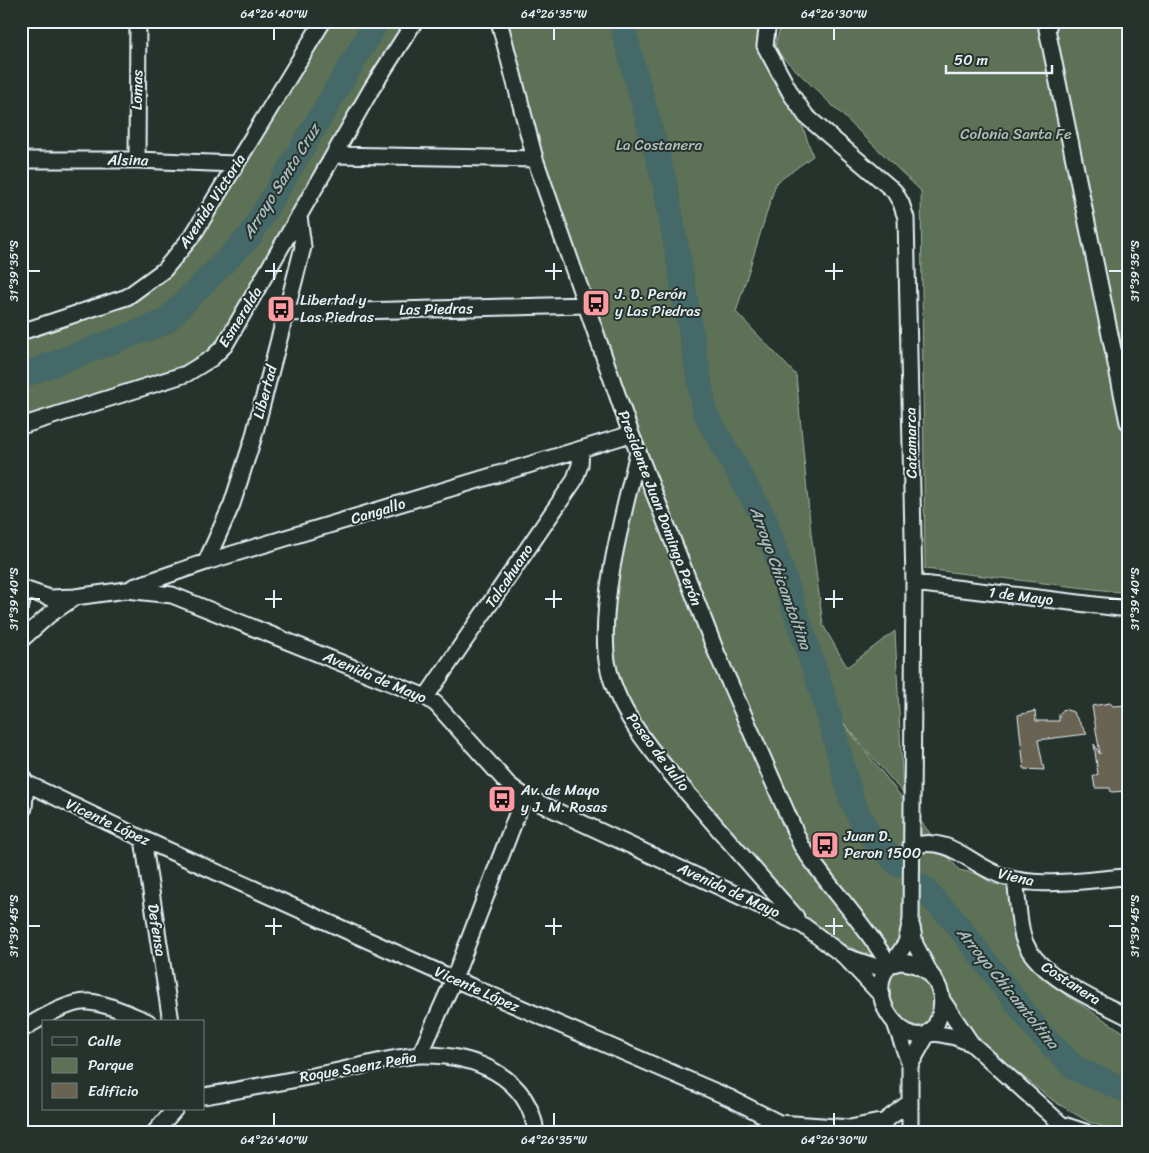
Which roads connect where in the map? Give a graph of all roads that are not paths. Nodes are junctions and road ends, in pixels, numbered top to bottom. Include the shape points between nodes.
1 (138, 21) edge
2 (323, 21) edge
3 (415, 21) edge
4 (499, 21) edge
5 (768, 21) edge
6 (1050, 21) edge
7 (334, 155) junction
8 (535, 159) junction
9 (21, 160) edge
10 (137, 160) junction
11 (235, 164) junction
12 (300, 216) junction
13 (586, 305) junction
14 (286, 313) junction
15 (21, 332) edge
16 (1128, 422) edge
17 (21, 426) edge
18 (631, 434) junction
19 (581, 450) junction
20 (638, 452) junction
21 (206, 562) junction
22 (914, 583) junction
23 (23, 589) edge
24 (126, 590) junction
25 (75, 597) junction
26 (21, 605) edge
27 (1128, 609) edge
28 (21, 640) edge
29 (426, 697) junction
30 (24, 779) edge
31 (51, 795) junction
32 (524, 796) junction
33 (23, 809) edge
34 (143, 839) junction
35 (911, 846) junction
36 (1128, 877) edge
37 (1015, 880) junction
38 (911, 920) junction
39 (804, 926) junction
40 (844, 956) junction
41 (889, 966) junction
42 (930, 972) junction
43 (454, 979) junction
44 (880, 995) junction
45 (942, 1000) junction
46 (1128, 1017) edge
47 (143, 1020) edge
48 (171, 1020) edge
49 (895, 1022) junction
50 (21, 1030) edge
51 (929, 1033) junction
52 (971, 1043) junction
53 (420, 1055) junction
54 (910, 1065) junction
55 (205, 1096) edge
56 (910, 1102) junction
57 (174, 1110) edge
58 (779, 1123) junction
59 (155, 1132) edge
60 (536, 1132) edge
61 (753, 1132) edge
62 (910, 1132) edge
63 (1085, 1132) edge

1 - 10 street, Lomas
2 - 11 street, Avenida Victoria
3 - 7 street, Esmeralda
4 - 8 street, Presidente Juan Domingo Perón
5 - 22 street, Catamarca via 765,46 806,116 894,191 906,218
6 - 16 street via 1047,29
7 - 8 street
7 - 12 street, Esmeralda
8 - 13 street, Presidente Juan Domingo Perón
9 - 10 street, Alsina
10 - 11 street, Alsina
11 - 15 street, Avenida Victoria via 193,235 164,270 147,284 127,296
12 - 14 street, Libertad via 303,247
12 - 17 street, Esmeralda via 234,333 212,358 186,374
13 - 14 street, Las Piedras
13 - 18 street, Presidente Juan Domingo Perón
14 - 21 street, Libertad via 232,504
18 - 19 street, Cangallo
18 - 20 street, Presidente Juan Domingo Perón
19 - 21 street, Cangallo
19 - 29 street, Talcahuano via 574,481
20 - 39 street, Paseo de Julio via 608,600 606,653 610,677 637,728 658,757
20 - 41 street, Presidente Juan Domingo Perón via 717,654 801,845 878,946
21 - 24 street, Cangallo
22 - 27 street, 1 de Mayo
22 - 35 street, Catamarca
23 - 25 street, Avenida de Mayo via 50,598
23 - 26 street
24 - 25 street, Avenida de Mayo
24 - 29 street, Avenida de Mayo via 155,592 188,600
25 - 28 street
29 - 32 street, Avenida de Mayo
30 - 31 street, Vicente López
30 - 33 street
31 - 33 street, Vicente López
31 - 34 street, Vicente López
32 - 39 street, Avenida de Mayo
32 - 43 street
34 - 43 street, Vicente López
34 - 48 street, Defensa
35 - 37 street, Viena via 937,843 996,874
35 - 38 street, Catamarca
36 - 37 street, Viena via 1033,883
37 - 46 street, Costanera via 1024,938 1036,962 1084,994
38 - 41 street, Catamarca via 906,943
38 - 42 street, Catamarca via 915,944
39 - 40 street, Avenida de Mayo
40 - 41 street, Avenida de Mayo via 877,967
40 - 44 street, Avenida de Mayo
41 - 42 street via 912,963
41 - 44 street via 880,980
42 - 45 street
43 - 53 street
43 - 58 street, Vicente López via 730,1098
44 - 49 street
45 - 51 street via 936,1027
45 - 52 street
47 - 50 street via 108,1006 87,1002 66,1006
49 - 51 street via 907,1033 917,1036
49 - 54 street
51 - 52 street
51 - 54 street
52 - 63 street via 1061,1124
53 - 55 street, Roque Saenz Peña
53 - 60 street, Roque Saenz Peña via 460,1058 500,1073 527,1102
54 - 56 street
56 - 58 street, Vicente López via 885,1121 850,1128
56 - 62 street
57 - 59 street
58 - 61 street

